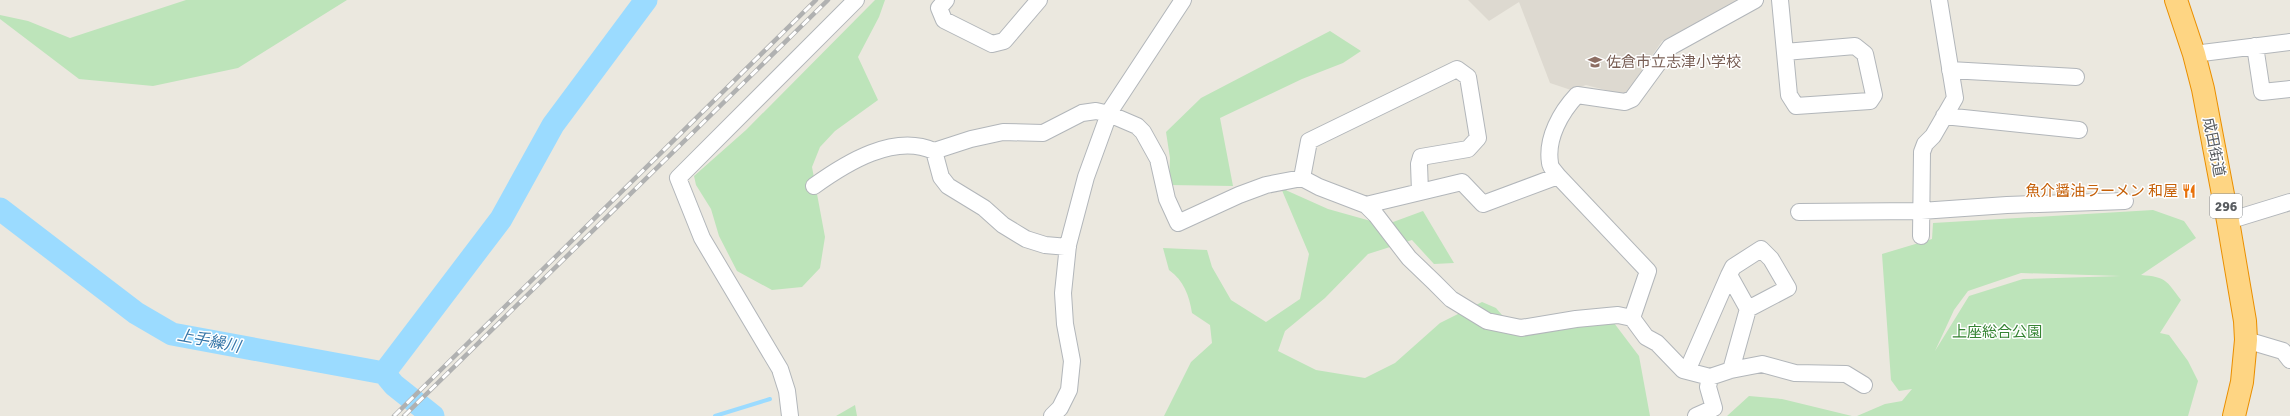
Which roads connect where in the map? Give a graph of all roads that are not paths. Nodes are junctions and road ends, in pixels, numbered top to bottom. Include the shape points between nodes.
1 (856, 0) edge
2 (946, 0) edge
3 (1039, 0) edge
4 (1183, 0) edge
5 (1754, 0) edge
6 (1780, 0) edge
7 (1938, 0) edge
8 (2176, 0) edge
9 (2290, 42) edge
10 (2255, 46) junction
11 (1785, 52) junction
12 (2194, 54) junction
13 (1950, 70) junction
14 (2076, 77) dead end
15 (2290, 89) edge
16 (1109, 114) junction
17 (1944, 116) junction
18 (2079, 130) dead end
19 (934, 151) junction
20 (1558, 176) junction
21 (1302, 178) junction
22 (814, 186) dead end
23 (1420, 192) junction
24 (2125, 201) dead end
25 (2290, 202) edge
26 (1366, 205) junction
27 (1921, 211) junction
28 (1799, 212) dead end
29 (2228, 221) junction
30 (1921, 236) dead end
31 (1068, 247) junction
32 (1729, 274) junction
33 (1748, 310) junction
34 (1632, 318) junction
35 (2246, 340) junction
36 (2290, 360) edge
37 (1731, 370) junction
38 (1687, 371) junction
39 (1710, 378) junction
40 (1864, 385) dead end
41 (790, 416) edge
42 (1052, 416) edge
43 (1696, 416) edge
44 (2234, 416) edge

1 - 41 street via 678,178 702,238 780,369 787,391
2 - 3 street via 939,8 944,20 992,44 1004,41
4 - 16 street
5 - 20 street via 1670,47 1632,99 1625,102 1577,95 1557,122 1550,146 1550,164
6 - 11 street
7 - 13 street
8 - 12 highway, 成田街道 / 296
9 - 10 street
10 - 12 street
10 - 15 street via 2262,92
11 - 11 street via 1855,46 1866,54 1874,95 1870,101 1796,106 1789,95
12 - 29 highway, 成田街道 / 296
13 - 14 street
13 - 17 street via 1955,98
16 - 19 street via 1096,111 1082,113 1043,133 1003,132
16 - 21 street via 1137,126 1143,132 1158,159 1167,199 1178,223 1252,190
16 - 31 street via 1086,177
17 - 18 street
17 - 27 street via 1922,152
19 - 22 street via 921,145 900,146 864,156 838,169
19 - 31 street via 941,177 948,186 984,208 1003,225 1026,239 1045,245
20 - 23 street via 1483,204 1462,182
20 - 34 street via 1648,271
21 - 23 street via 1309,140 1457,69 1468,78 1478,138 1468,149 1421,157
21 - 26 street
23 - 26 street
24 - 27 street
25 - 29 street
26 - 34 street via 1409,258 1451,299 1487,321 1521,328 1618,315
27 - 28 street
27 - 30 street
29 - 35 highway, 成田街道 / 296
31 - 42 street via 1063,293 1065,324 1072,361 1069,390 1060,408
32 - 33 street
32 - 33 street via 1733,267 1761,249 1771,259 1788,288
32 - 38 street
33 - 37 street
34 - 38 street via 1646,337 1657,343 1673,362
35 - 36 street via 2283,351
35 - 44 highway, 成田街道 / 296 via 2242,382
37 - 39 street
37 - 40 street via 1762,364 1795,372 1846,374
38 - 39 street
39 - 43 street via 1708,387 1714,408

